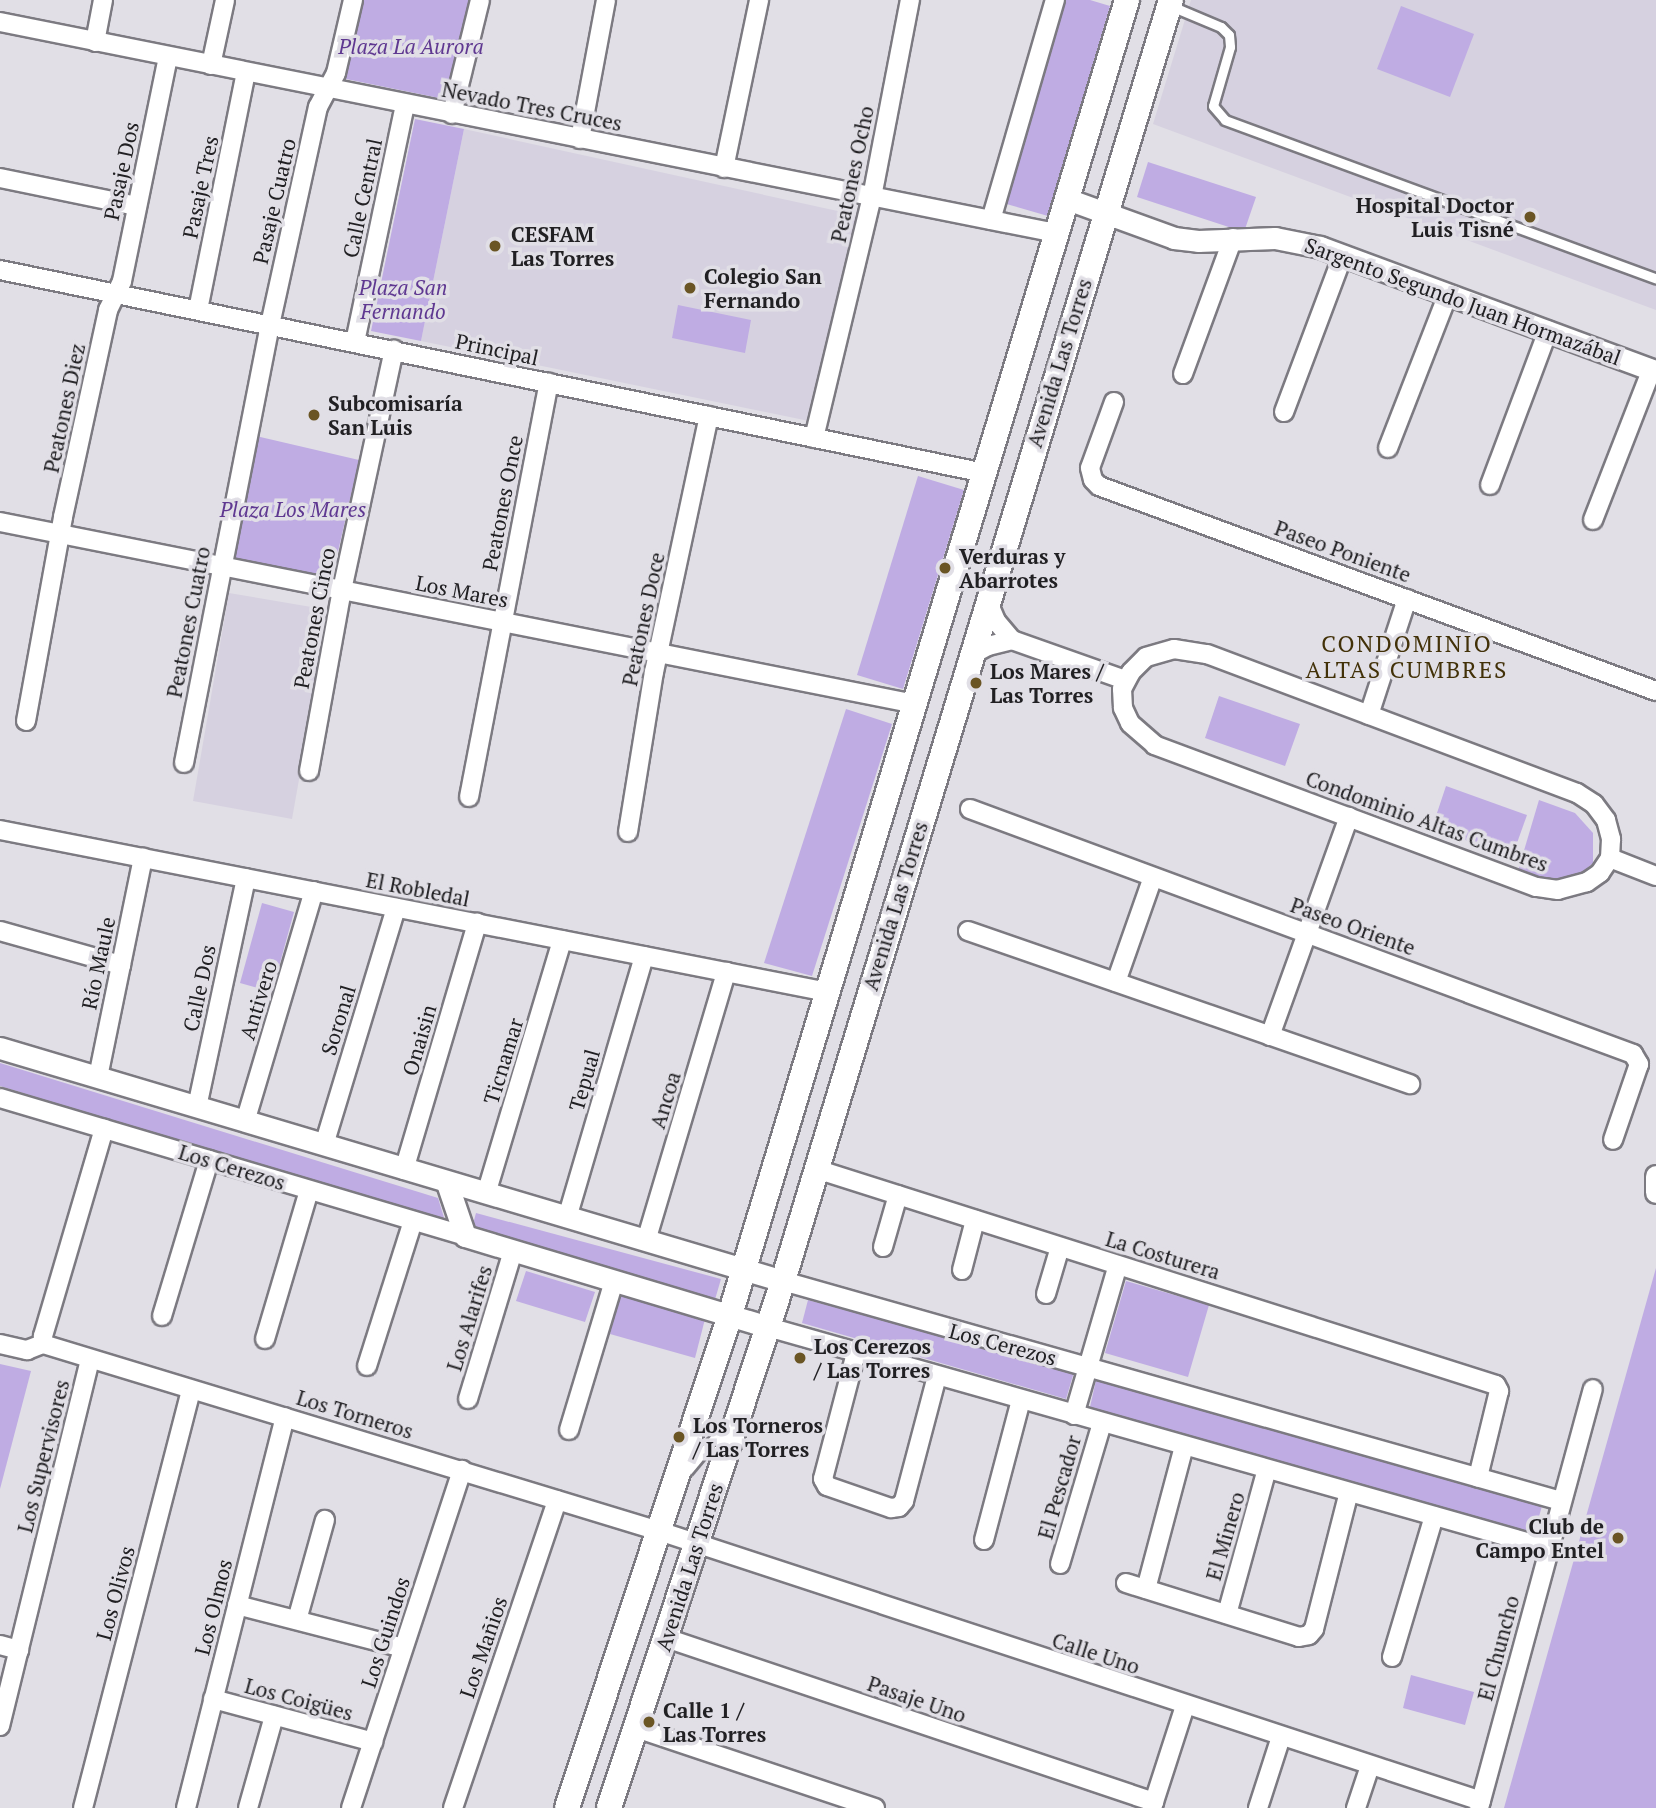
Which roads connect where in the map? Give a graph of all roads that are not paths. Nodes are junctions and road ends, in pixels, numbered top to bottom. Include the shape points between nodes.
1 (103, 0) edge
2 (225, 0) edge
3 (353, 0) edge
4 (480, 0) edge
5 (606, 0) edge
6 (759, 0) edge
7 (910, 0) edge
8 (1055, 0) edge
9 (1127, 0) edge
10 (1165, 2) edge
11 (0, 22) edge
12 (94, 42) junction
13 (168, 57) junction
14 (211, 65) junction
15 (246, 73) junction
16 (328, 89) junction
17 (405, 104) junction
18 (452, 114) junction
19 (580, 139) junction
20 (724, 168) junction
21 (0, 178) edge
22 (872, 197) junction
23 (1067, 199) junction
24 (137, 206) junction
25 (1104, 212) junction
26 (991, 220) junction
27 (1056, 233) junction
28 (1233, 238) junction
29 (1343, 255) junction
30 (0, 270) edge
31 (1656, 279) edge
32 (116, 294) junction
33 (1448, 294) junction
34 (198, 310) junction
35 (270, 325) junction
36 (1548, 331) junction
37 (355, 342) junction
38 (394, 350) junction
39 (1654, 370) edge
40 (1184, 374) dead end
41 (549, 383) junction
42 (1114, 402) dead end
43 (1284, 412) dead end
44 (709, 416) junction
45 (814, 438) junction
46 (995, 440) junction
47 (1388, 448) dead end
48 (1032, 450) junction
49 (985, 473) junction
50 (1490, 485) dead end
51 (1593, 520) dead end
52 (0, 522) edge
53 (61, 534) junction
54 (222, 566) junction
55 (342, 590) junction
56 (1407, 599) junction
57 (988, 602) junction
58 (501, 621) junction
59 (1012, 640) junction
60 (659, 653) junction
61 (971, 655) junction
62 (1125, 680) junction
63 (1656, 691) edge
64 (915, 704) junction
65 (1369, 715) junction
66 (26, 721) dead end
67 (906, 734) junction
68 (943, 747) junction
69 (184, 763) dead end
70 (309, 771) dead end
71 (469, 797) dead end
72 (970, 809) dead end
73 (1349, 817) junction
74 (0, 831) edge
75 (628, 832) dead end
76 (143, 858) junction
77 (1610, 858) junction
78 (1656, 876) edge
79 (1153, 877) junction
80 (247, 878) junction
81 (314, 891) junction
82 (396, 908) junction
83 (477, 923) junction
84 (0, 931) edge
85 (968, 931) dead end
86 (1307, 934) junction
87 (562, 940) junction
88 (644, 956) junction
89 (121, 965) junction
90 (726, 972) junction
91 (1116, 982) junction
92 (828, 992) junction
93 (1270, 1035) junction
94 (0, 1048) edge
95 (97, 1077) junction
96 (1410, 1084) dead end
97 (2, 1104) edge
98 (197, 1107) junction
99 (245, 1122) junction
100 (104, 1129) junction
101 (1613, 1140) dead end
102 (324, 1145) junction
103 (209, 1160) junction
104 (404, 1170) junction
105 (816, 1170) junction
106 (1656, 1177) edge
107 (447, 1183) junction
108 (309, 1190) junction
109 (1656, 1192) edge
110 (486, 1194) junction
111 (898, 1195) junction
112 (567, 1218) junction
113 (975, 1220) junction
114 (413, 1221) junction
115 (465, 1236) junction
116 (646, 1241) junction
117 (883, 1247) dead end
118 (1059, 1247) junction
119 (513, 1251) junction
120 (1118, 1265) junction
121 (744, 1269) junction
122 (962, 1270) dead end
123 (614, 1281) junction
124 (783, 1281) junction
125 (1046, 1294) dead end
126 (730, 1315) junction
127 (162, 1316) dead end
128 (768, 1327) junction
129 (265, 1339) dead end
130 (0, 1344) edge
131 (43, 1344) junction
132 (856, 1353) junction
133 (90, 1360) junction
134 (367, 1366) dead end
135 (1088, 1367) junction
136 (937, 1376) junction
137 (1592, 1389) dead end
138 (191, 1390) junction
139 (468, 1399) dead end
140 (1021, 1400) junction
141 (742, 1404) junction
142 (1074, 1415) junction
143 (285, 1417) junction
144 (1102, 1423) junction
145 (569, 1430) dead end
146 (1184, 1446) junction
147 (1267, 1469) junction
148 (462, 1470) junction
149 (1478, 1477) junction
150 (673, 1488) junction
151 (1349, 1492) junction
152 (557, 1500) junction
153 (1561, 1501) junction
154 (1434, 1516) junction
155 (325, 1520) dead end
156 (659, 1531) junction
157 (984, 1539) dead end
158 (697, 1544) junction
159 (1548, 1548) junction
160 (1060, 1564) dead end
161 (1126, 1583) dead end
162 (1146, 1589) junction
163 (237, 1605) junction
164 (1227, 1614) junction
165 (297, 1620) junction
166 (666, 1638) junction
167 (0, 1645) edge
168 (403, 1648) junction
169 (19, 1650) junction
170 (1392, 1657) dead end
171 (213, 1699) junction
172 (1185, 1706) junction
173 (274, 1716) junction
174 (0, 1726) edge
175 (636, 1728) junction
176 (1282, 1737) junction
177 (373, 1742) junction
178 (1370, 1766) junction
179 (1153, 1805) edge
180 (1480, 1805) edge
181 (83, 1808) edge
182 (186, 1808) edge
183 (248, 1808) edge
184 (351, 1808) edge
185 (453, 1808) edge
186 (567, 1808) edge
187 (609, 1808) edge
188 (875, 1808) edge
189 (1258, 1808) edge
190 (1356, 1808) edge

1 - 12 street
2 - 14 street
3 - 16 street
4 - 18 street
5 - 19 street
6 - 20 street
7 - 22 street, Peatones Ocho
8 - 26 street
9 - 23 main road, Avenida Las Torres
10 - 25 main road, Avenida Las Torres
10 - 31 lane via 1229,35 1230,47 1213,106 1225,120
11 - 12 street, Nevado Tres Cruces
12 - 13 street, Nevado Tres Cruces
13 - 14 street, Nevado Tres Cruces
13 - 24 street, Pasaje Dos
14 - 15 street, Nevado Tres Cruces
15 - 16 street, Nevado Tres Cruces
15 - 34 street, Pasaje Tres
16 - 17 street, Nevado Tres Cruces
16 - 35 street, Pasaje Cuatro via 318,107
17 - 18 street, Nevado Tres Cruces
17 - 37 street, Calle Central
18 - 19 street, Nevado Tres Cruces
19 - 20 street, Nevado Tres Cruces
20 - 22 street, Nevado Tres Cruces
21 - 24 street
22 - 26 street, Nevado Tres Cruces
22 - 45 street, Peatones Ocho
23 - 25 street, Sargento Segundo Juan Hormazábal
23 - 27 main road, Avenida Las Torres
24 - 32 street, Pasaje Dos
25 - 28 street, Sargento Segundo Juan Hormazábal via 1174,238
25 - 48 main road, Avenida Las Torres
26 - 27 street, Nevado Tres Cruces
27 - 46 main road, Avenida Las Torres
28 - 29 street, Sargento Segundo Juan Hormazábal via 1296,241
28 - 40 street
29 - 33 street, Sargento Segundo Juan Hormazábal
29 - 43 street
30 - 32 street, Principal
32 - 34 street, Principal
32 - 53 street, Peatones Diez via 108,310
33 - 36 street, Sargento Segundo Juan Hormazábal
33 - 47 street
34 - 35 street, Principal
35 - 37 street, Principal
35 - 54 street, Peatones Cuatro
36 - 39 street, Sargento Segundo Juan Hormazábal
36 - 50 street
37 - 38 street, Principal
38 - 41 street, Principal
38 - 55 street, Peatones Cinco
39 - 51 street
41 - 44 street, Principal
41 - 58 street, Peatones Once
42 - 56 street, Paseo Poniente via 1090,468 1096,483
44 - 45 street, Principal
44 - 60 street, Peatones Doce
45 - 49 street, Principal
46 - 48 main road via 1017,439
46 - 49 main road, Avenida Las Torres
48 - 57 main road, Avenida Las Torres
49 - 64 main road, Avenida Las Torres
52 - 53 street, Los Mares
53 - 54 street, Los Mares
53 - 66 street, Peatones Diez
54 - 55 street, Los Mares
54 - 69 street, Peatones Cuatro
55 - 58 street, Los Mares
55 - 70 street, Peatones Cinco
56 - 63 street, Paseo Poniente
56 - 65 street
57 - 59 street
57 - 61 main road, Avenida Las Torres
58 - 60 street, Los Mares
58 - 71 street, Peatones Once
59 - 61 street
59 - 62 street
60 - 64 street, Los Mares
60 - 75 street, Peatones Doce
61 - 68 main road, Avenida Las Torres
62 - 65 street via 1146,657 1185,649
62 - 73 street, Condominio Altas Cumbres via 1122,699 1126,716 1155,745
64 - 67 main road, Avenida Las Torres
65 - 77 street via 1586,797 1606,820
67 - 68 main road via 923,750
67 - 92 main road, Avenida Las Torres
68 - 105 main road, Avenida Las Torres
72 - 79 street, Paseo Oriente
73 - 77 street, Condominio Altas Cumbres via 1547,889 1587,882
73 - 86 street
74 - 76 street, El Robledal
76 - 80 street, El Robledal
76 - 89 street, Río Maule
77 - 78 street
79 - 86 street, Paseo Oriente
79 - 91 street
80 - 81 street, El Robledal
80 - 98 street, Calle Dos
81 - 82 street, El Robledal
81 - 99 street, Antivero
82 - 83 street, El Robledal
82 - 102 street, Soronal
83 - 87 street, El Robledal
83 - 104 street, Onaisin
84 - 89 street
85 - 91 street
86 - 93 street
86 - 101 street, Paseo Oriente via 1636,1055 1639,1064
87 - 88 street, El Robledal
87 - 110 street, Ticnamar
88 - 90 street, El Robledal
88 - 112 street, Tepual
89 - 95 street, Río Maule
90 - 92 street, El Robledal
90 - 116 street, Ancoa
91 - 93 street
92 - 121 main road, Avenida Las Torres
93 - 96 street
94 - 95 street, Los Cerezos
95 - 98 street, Los Cerezos
97 - 100 street, Los Cerezos
98 - 99 street, Los Cerezos
99 - 102 street, Los Cerezos
100 - 103 street, Los Cerezos
100 - 131 street
102 - 104 street, Los Cerezos
103 - 108 street, Los Cerezos
103 - 127 street
104 - 107 street, Los Cerezos
105 - 111 street, La Costurera
105 - 124 main road, Avenida Las Torres
106 - 109 street
107 - 110 street, Los Cerezos
107 - 115 street
108 - 114 street, Los Cerezos
108 - 129 street
110 - 112 street, Los Cerezos
111 - 113 street, La Costurera
111 - 117 street
112 - 116 street, Los Cerezos
113 - 118 street, La Costurera
113 - 122 street
114 - 115 street, Los Cerezos
114 - 134 street
115 - 119 street, Los Cerezos
116 - 121 street, Los Cerezos
118 - 120 street, La Costurera
118 - 125 street
119 - 123 street, Los Cerezos
119 - 139 street, Los Alarifes
120 - 135 street
120 - 149 street, La Costurera via 1496,1385 1499,1391
121 - 124 street, Los Cerezos
121 - 126 main road, Avenida Las Torres
123 - 126 street, Los Cerezos
123 - 145 street
124 - 128 main road, Avenida Las Torres
124 - 135 street, Los Cerezos
126 - 128 street, Los Cerezos
126 - 150 main road, Avenida Las Torres
128 - 132 street, Los Cerezos
128 - 141 main road, Avenida Las Torres
130 - 131 street, Los Torneros via 27,1350
131 - 133 street, Los Torneros
132 - 136 street, Los Cerezos
132 - 136 street via 823,1479 832,1488 891,1508 904,1501
133 - 138 street, Los Torneros
133 - 169 street, Los Supervisores
135 - 142 street
135 - 149 street, Los Cerezos
136 - 140 street, Los Cerezos
137 - 153 street, El Chuncho
138 - 143 street, Los Torneros
138 - 181 street, Los Olivos
140 - 142 street, Los Cerezos
140 - 157 street
141 - 150 lane
141 - 158 main road, Avenida Las Torres
142 - 144 street, Los Cerezos
143 - 148 street, Los Torneros
143 - 163 street, Los Olmos
144 - 146 street, Los Cerezos
144 - 160 street, El Pescador
146 - 147 street, Los Cerezos
146 - 162 street
147 - 151 street, Los Cerezos
147 - 164 street, El Minero
148 - 152 street, Los Torneros
148 - 168 street, Los Guindos
149 - 153 street, Los Cerezos
150 - 156 main road, Avenida Las Torres
151 - 154 street, Los Cerezos
151 - 164 street via 1312,1633 1299,1637
152 - 156 street, Los Torneros
152 - 185 street, Los Mañios
153 - 159 street, El Chuncho
154 - 159 street, Los Cerezos
154 - 170 street
155 - 165 street
156 - 158 street, Los Torneros
156 - 186 main road, Avenida Las Torres
158 - 166 main road, Avenida Las Torres
158 - 172 street, Calle Uno
159 - 180 street, El Chuncho
161 - 162 street
162 - 164 street
163 - 165 street
163 - 171 street, Los Olmos
165 - 168 street
166 - 175 main road, Avenida Las Torres
166 - 179 street, Pasaje Uno
167 - 169 street
168 - 177 street, Los Guindos
169 - 174 street, Los Supervisores
171 - 173 street, Los Coigües
171 - 182 street, Los Olmos
172 - 176 street, Calle Uno
172 - 179 street
173 - 177 street, Los Coigües
173 - 183 street
175 - 187 main road, Avenida Las Torres
175 - 188 street
176 - 178 street, Calle Uno
176 - 189 street
177 - 184 street, Los Guindos
178 - 180 street, Calle Uno
178 - 190 street

